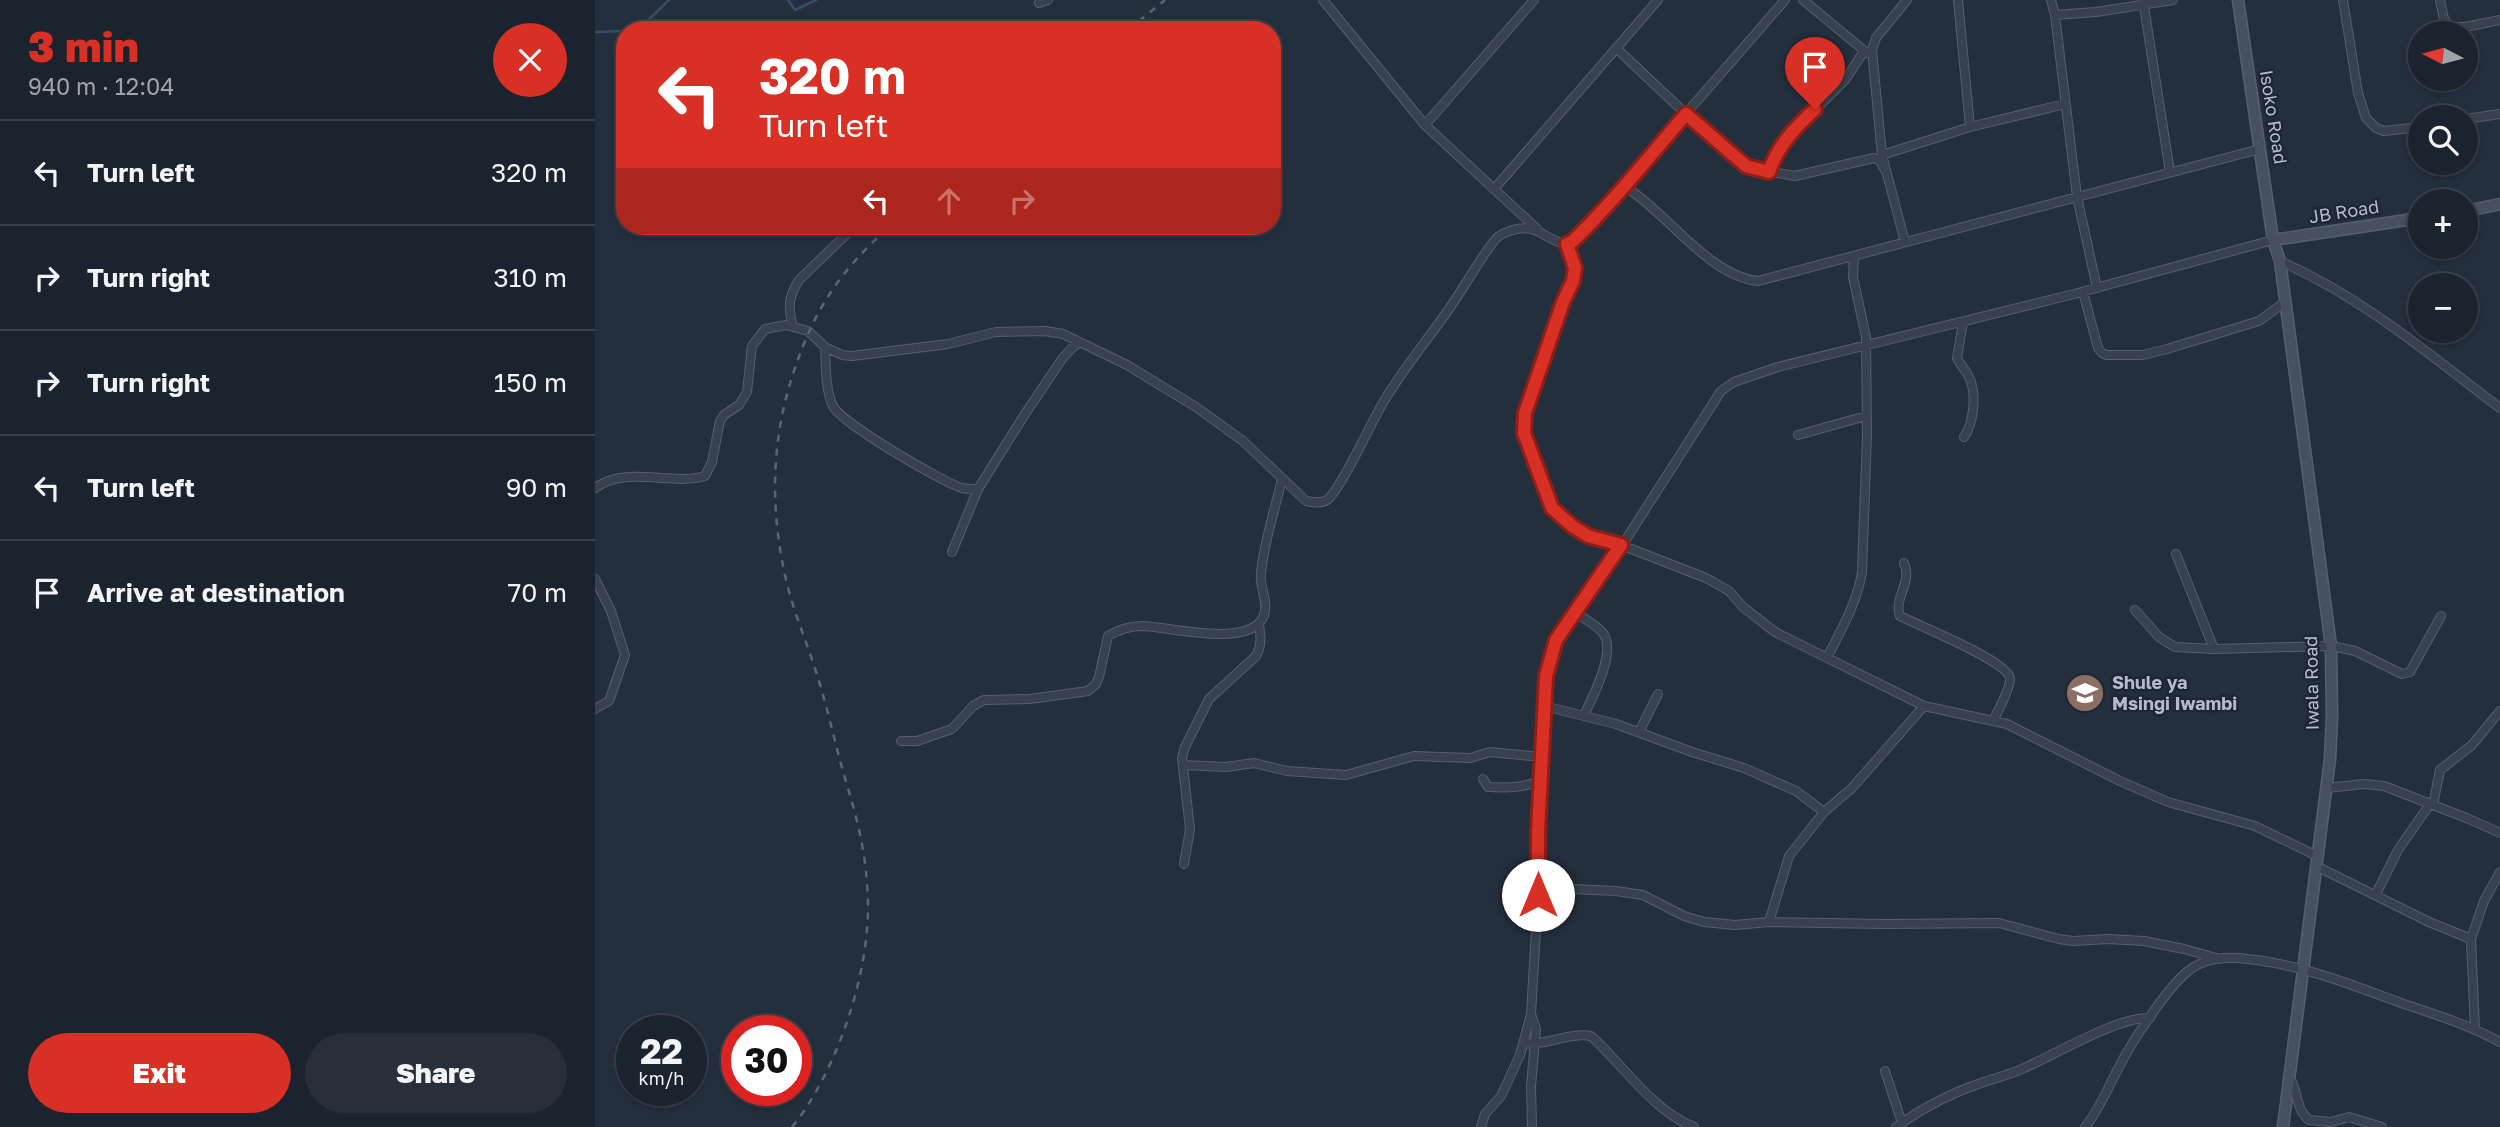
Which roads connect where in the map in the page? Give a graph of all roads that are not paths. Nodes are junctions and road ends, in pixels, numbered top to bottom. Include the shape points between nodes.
1 (1323, 0) edge
2 (1535, 0) edge
3 (1658, 0) edge
4 (1785, 0) edge
5 (1803, 0) edge
6 (1907, 0) edge
7 (1958, 0) edge
8 (2051, 0) edge
9 (2173, 0) edge
10 (2238, 0) edge
11 (2343, 0) edge
12 (2440, 0) edge
13 (2144, 2) edge
14 (2055, 15) junction
15 (2500, 20) edge
16 (1616, 48) junction
17 (1864, 51) junction
18 (1872, 56) junction
19 (2065, 104) junction
20 (1686, 114) junction
21 (2500, 114) edge
22 (2478, 118) edge
23 (1425, 125) junction
24 (1970, 127) junction
25 (2408, 128) edge
26 (2260, 149) junction
27 (1882, 155) junction
28 (1885, 170) junction
29 (1769, 172) junction
30 (2170, 172) junction
31 (1495, 188) junction
32 (1624, 189) junction
33 (2077, 197) junction
34 (2500, 204) edge
35 (2478, 209) edge
36 (2408, 220) edge
37 (1537, 229) junction
38 (846, 235) edge
39 (2273, 240) junction
40 (1905, 242) junction
41 (1567, 244) junction
42 (1854, 256) junction
43 (2280, 261) junction
44 (2097, 288) junction
45 (2083, 292) junction
46 (2285, 302) junction
47 (1963, 322) junction
48 (793, 327) junction
49 (1080, 342) junction
50 (1866, 346) junction
51 (825, 347) junction
52 (2500, 408) edge
53 (1865, 416) junction
54 (1798, 435) dead end
55 (1964, 437) dead end
56 (1282, 479) junction
57 (595, 488) edge
58 (978, 489) junction
59 (1621, 545) junction
60 (952, 552) dead end
61 (2176, 554) dead end
62 (1904, 563) dead end
63 (595, 579) edge
64 (2135, 610) dead end
65 (1575, 612) junction
66 (2441, 616) dead end
67 (1259, 625) junction
68 (2330, 646) junction
69 (2214, 649) junction
70 (1828, 656) junction
71 (1658, 694) dead end
72 (1544, 706) junction
73 (1924, 706) junction
74 (595, 709) edge
75 (2500, 711) edge
76 (1584, 715) junction
77 (1994, 719) junction
78 (1639, 732) junction
79 (901, 741) dead end
80 (1542, 757) junction
81 (1183, 765) junction
82 (1483, 779) dead end
83 (1540, 781) junction
84 (2327, 788) junction
85 (2431, 804) junction
86 (1824, 812) junction
87 (2500, 833) edge
88 (2317, 861) junction
89 (1184, 863) dead end
90 (2500, 872) edge
91 (1539, 880) junction
92 (2376, 894) junction
93 (1769, 922) junction
94 (2471, 939) junction
95 (2220, 959) junction
96 (2302, 971) junction
97 (1531, 1014) junction
98 (2150, 1018) junction
99 (2475, 1030) junction
100 (2500, 1042) edge
101 (1523, 1044) junction
102 (1534, 1045) junction
103 (1885, 1071) dead end
104 (2290, 1078) junction
105 (1899, 1125) edge
106 (1481, 1127) edge
107 (1532, 1127) edge
108 (1694, 1127) edge
109 (2085, 1127) edge
110 (2283, 1127) edge
111 (2382, 1127) edge

1 - 23 street
2 - 23 street
3 - 16 street
4 - 20 street
5 - 17 street
6 - 18 street via 1876,38
7 - 24 street
8 - 14 street
9 - 13 street
10 - 26 street, Isoko Road
11 - 25 street via 2366,118 2384,131
12 - 15 street via 2451,27
13 - 14 street
13 - 30 street
14 - 19 street
16 - 20 street
16 - 31 street
17 - 18 street
17 - 29 street via 1845,80 1783,142
18 - 27 street
19 - 24 street
19 - 33 street
20 - 29 street via 1746,166
20 - 32 street
21 - 22 street
23 - 31 street
24 - 27 street
26 - 30 street
26 - 39 street, Isoko Road
27 - 28 street
28 - 29 street via 1878,159 1869,158 1795,176
28 - 40 street
30 - 33 street
31 - 37 street
32 - 41 street
32 - 42 street via 1637,194 1708,256 1747,279 1777,277
33 - 40 street
33 - 44 street
34 - 35 street
36 - 39 street, JB Road
37 - 41 street
37 - 56 street via 1511,230 1491,245 1381,406 1327,500 1306,501
38 - 48 street via 793,290 789,304
39 - 43 street, Iwala Road
39 - 44 street
40 - 42 street
41 - 59 street via 1575,268 1573,281 1525,413 1524,433 1552,508 1588,536
42 - 50 street via 1853,277
43 - 46 street, Iwala Road
43 - 52 street via 2364,306
44 - 45 street
45 - 46 street via 2098,348 2107,355 2143,355 2167,349 2259,321
45 - 47 street
46 - 68 street, Iwala Road
47 - 50 street
47 - 55 street via 1957,358 1970,378 1973,400
48 - 51 street via 808,331
48 - 57 street via 765,329 754,341 747,392 722,418 705,476 621,478
49 - 51 street via 1045,331 996,332 872,355 842,355
49 - 56 street via 1196,407 1243,441
49 - 58 street via 1067,353
50 - 53 street
50 - 59 street via 1778,367 1725,386
51 - 58 street via 837,412 946,481
53 - 54 street
53 - 70 street via 1862,572 1853,607
56 - 67 street via 1263,555 1261,586 1266,609
58 - 60 street
59 - 65 street
59 - 70 street via 1706,578 1729,591 1775,632
61 - 69 street
62 - 77 street via 1907,574 1901,616 1978,653 2007,674 2009,685
63 - 74 street via 625,655 608,701
64 - 69 street via 2166,644
65 - 72 street via 1556,640 1549,661
65 - 76 street via 1604,633 1608,644 1604,667
66 - 68 street via 2407,674 2355,651
67 - 79 street via 1250,631 1223,633 1145,626 1123,629 1108,636 1099,677 1087,691 984,700 952,729 917,741
67 - 81 street via 1259,650 1205,705 1185,747
68 - 69 street
68 - 84 street, Iwala Road
70 - 73 street
71 - 78 street
72 - 76 street
72 - 80 street
73 - 77 street
73 - 86 street via 1876,762
75 - 85 street via 2472,745 2441,769
76 - 78 street
77 - 88 street via 2168,802 2255,826
78 - 86 street via 1777,781
80 - 81 street via 1490,752 1470,758 1414,756 1346,775 1287,771 1254,763
80 - 83 street
81 - 89 street via 1190,829
82 - 83 street via 1488,787 1511,789
83 - 91 street
84 - 85 street via 2384,786
84 - 88 street, Iwala Road
85 - 87 street
85 - 92 street via 2398,850
86 - 93 street via 1789,856
88 - 92 street
88 - 96 street, Iwala Road
90 - 94 street
91 - 93 street via 1573,889 1643,895 1704,922
91 - 97 street
92 - 94 street
93 - 95 street via 1999,923 2059,939 2144,941
94 - 99 street
95 - 96 street via 2245,958
95 - 98 street via 2189,970
96 - 99 street
96 - 104 street, Iwala Road
97 - 101 street
97 - 102 street via 1536,1029
98 - 105 street via 2099,1032 1968,1088
98 - 109 street
99 - 100 street
101 - 102 street
101 - 106 street via 1501,1096 1485,1114
102 - 107 street
102 - 108 street via 1591,1036 1655,1102
103 - 105 street
104 - 110 street, Iwala Road
104 - 111 street via 2309,1120 2331,1122 2349,1117

